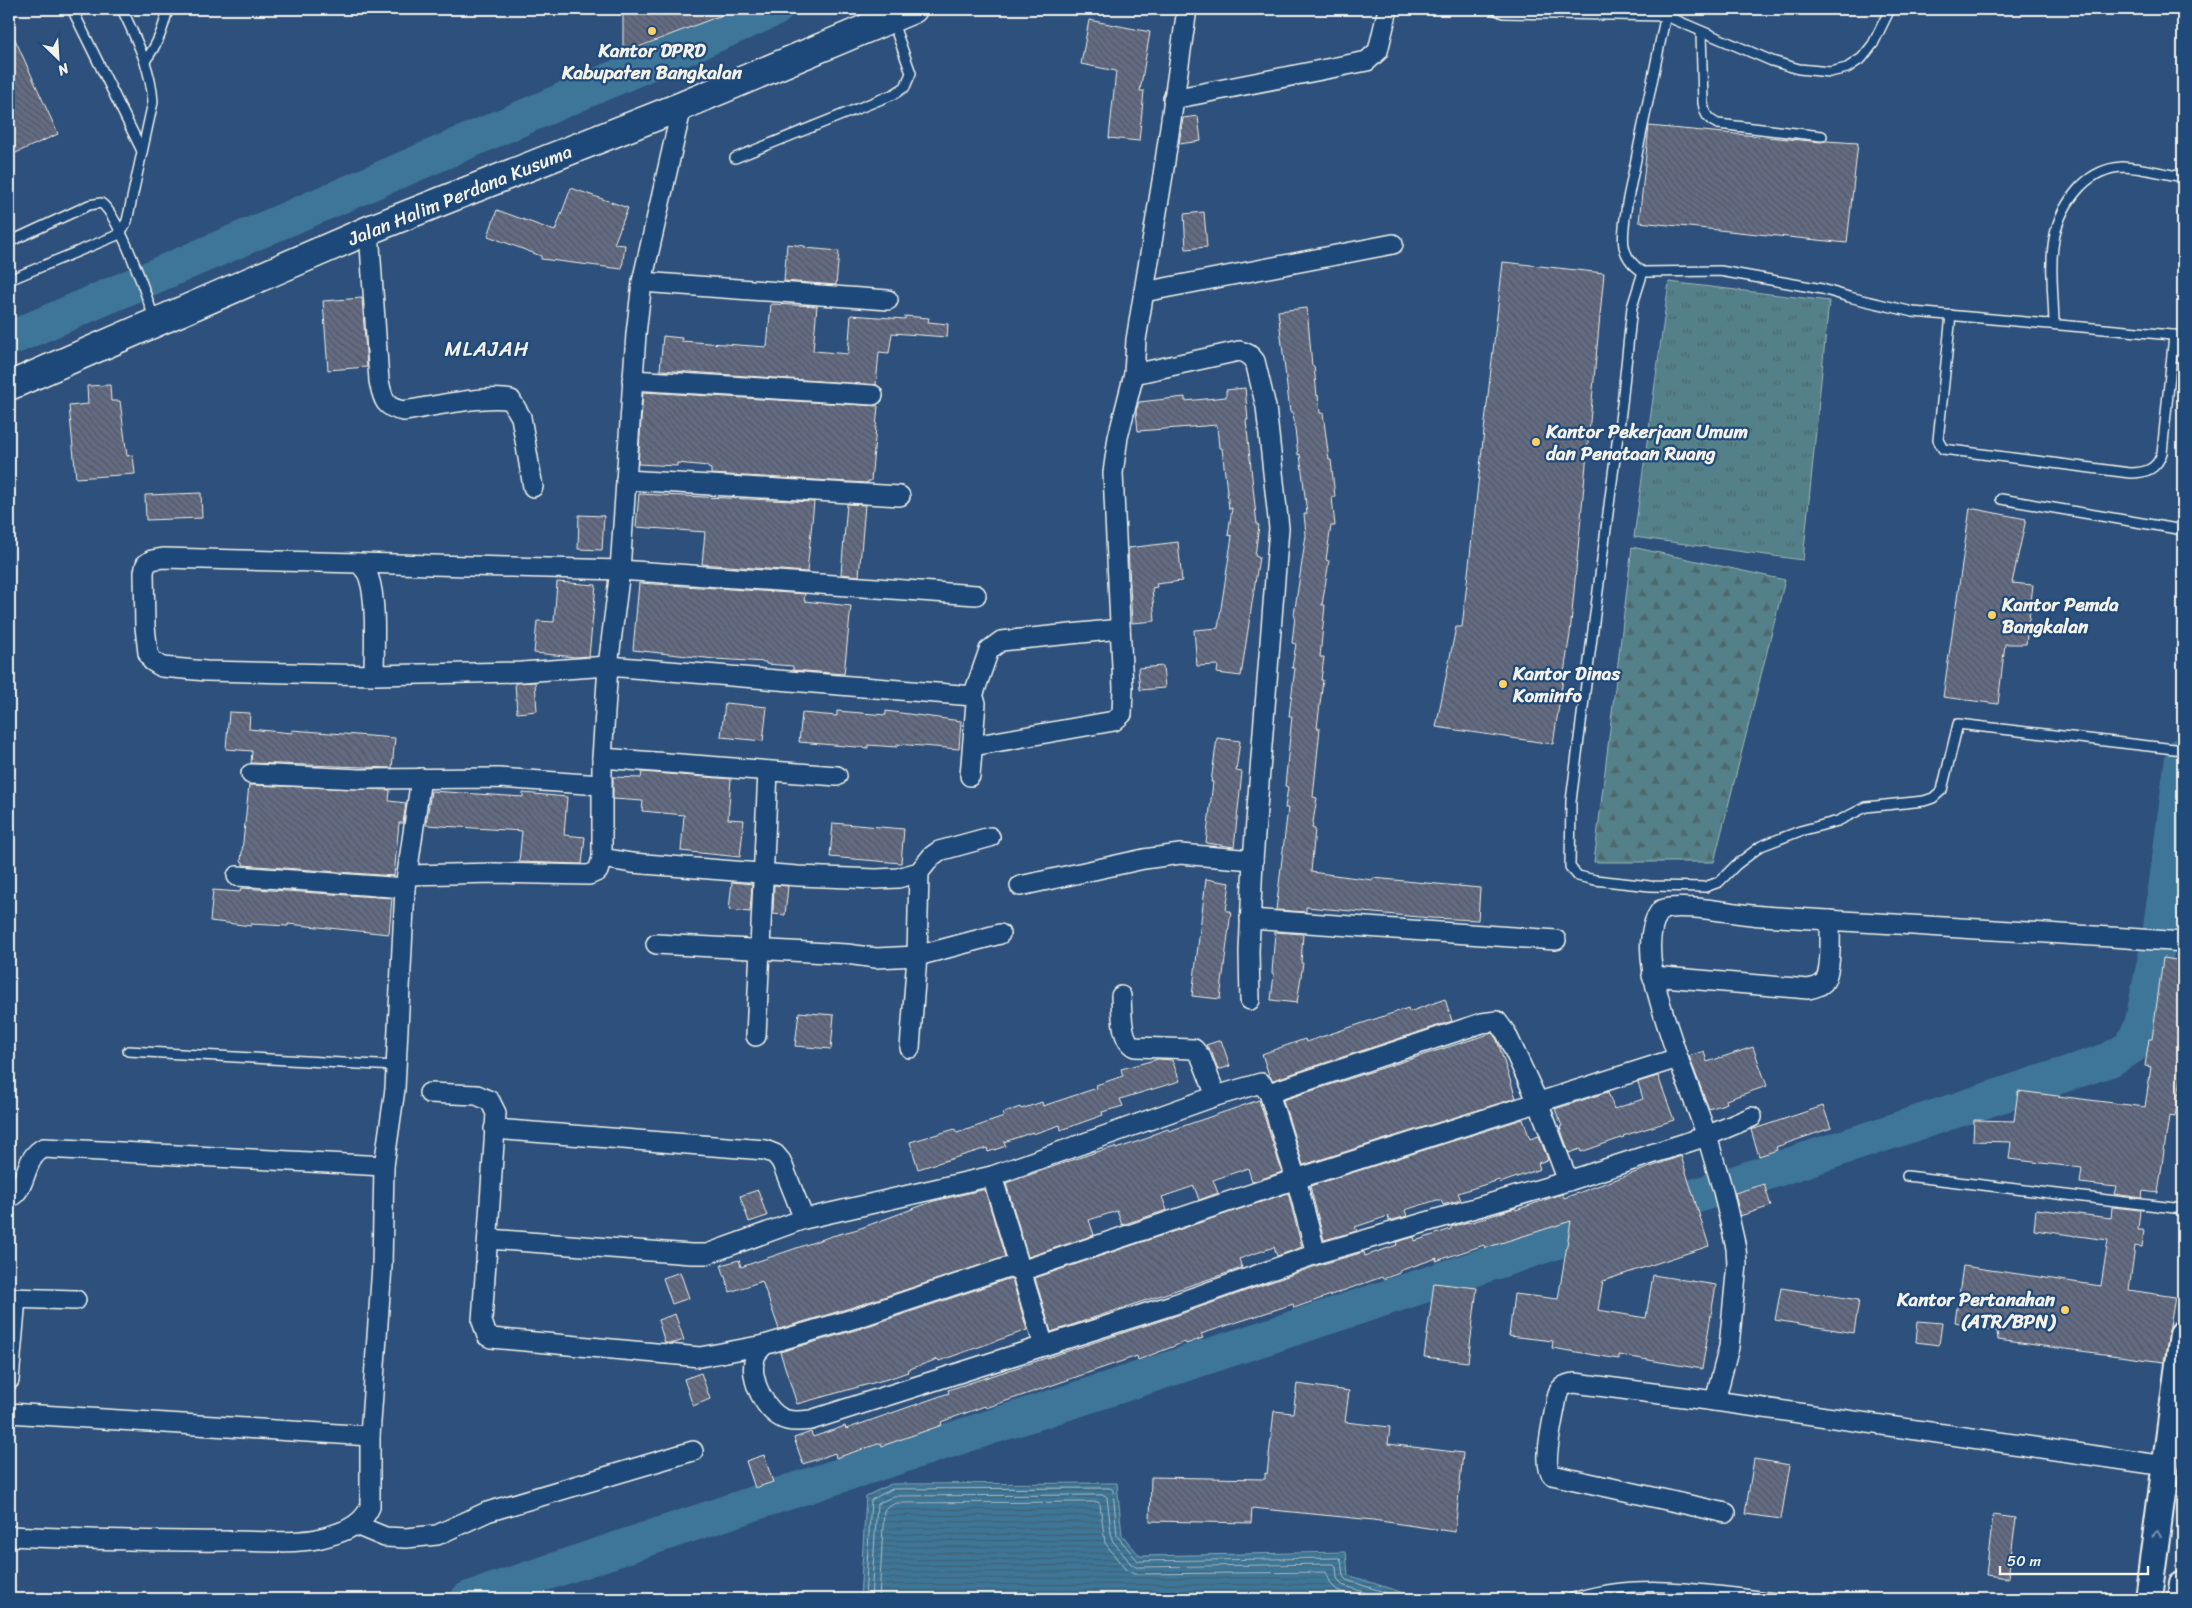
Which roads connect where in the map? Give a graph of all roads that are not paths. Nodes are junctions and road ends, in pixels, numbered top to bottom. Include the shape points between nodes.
1 (72, 9) edge
2 (122, 9) edge
3 (168, 9) edge
4 (1187, 9) edge
5 (1388, 9) edge
6 (1494, 9) edge
7 (1890, 9) edge
8 (1667, 12) edge
9 (902, 13) edge
10 (1701, 32) junction
11 (145, 61) junction
12 (1173, 99) junction
13 (682, 106) junction
14 (1822, 136) dead end
15 (142, 151) junction
16 (735, 158) dead end
17 (2183, 177) edge
18 (369, 230) junction
19 (120, 234) junction
20 (9, 242) edge
21 (1393, 244) dead end
22 (1643, 272) junction
23 (9, 280) edge
24 (642, 282) junction
25 (1144, 292) junction
26 (888, 300) dead end
27 (152, 312) junction
28 (1951, 315) junction
29 (2054, 324) junction
30 (2179, 335) edge
31 (1134, 374) junction
32 (632, 380) junction
33 (9, 386) edge
34 (873, 396) dead end
35 (626, 480) junction
36 (533, 487) dead end
37 (900, 496) dead end
38 (2001, 499) dead end
39 (2183, 530) edge
40 (358, 562) junction
41 (620, 570) junction
42 (976, 595) dead end
43 (1120, 629) junction
44 (608, 666) junction
45 (374, 675) junction
46 (973, 696) junction
47 (973, 746) junction
48 (2183, 750) edge
49 (602, 758) junction
50 (768, 771) junction
51 (251, 774) dead end
52 (837, 776) dead end
53 (970, 776) dead end
54 (421, 778) junction
55 (601, 785) junction
56 (990, 837) dead end
57 (602, 858) junction
58 (1253, 860) junction
59 (919, 872) junction
60 (762, 873) junction
61 (236, 876) dead end
62 (406, 882) junction
63 (1020, 886) dead end
64 (1250, 919) junction
65 (1830, 920) junction
66 (1000, 934) dead end
67 (1556, 940) dead end
68 (2183, 942) edge
69 (656, 944) dead end
70 (759, 950) junction
71 (917, 956) junction
72 (1652, 976) junction
73 (1121, 996) dead end
74 (1250, 1000) dead end
75 (756, 1036) dead end
76 (910, 1048) dead end
77 (128, 1051) dead end
78 (1678, 1058) junction
79 (395, 1066) junction
80 (429, 1092) dead end
81 (1269, 1093) junction
82 (1216, 1096) junction
83 (1538, 1102) junction
84 (1752, 1117) dead end
85 (494, 1129) junction
86 (1707, 1136) junction
87 (384, 1166) junction
88 (992, 1176) junction
89 (1907, 1176) dead end
90 (1296, 1179) junction
91 (1568, 1182) junction
92 (9, 1198) edge
93 (2183, 1209) edge
94 (804, 1219) junction
95 (488, 1239) junction
96 (1316, 1254) junction
97 (1021, 1270) junction
98 (12, 1298) edge
99 (76, 1300) dead end
100 (2183, 1334) edge
101 (764, 1346) junction
102 (1044, 1346) junction
103 (9, 1380) edge
104 (1715, 1401) junction
105 (9, 1413) edge
106 (370, 1436) junction
107 (693, 1451) dead end
108 (2166, 1466) junction
109 (1726, 1512) dead end
110 (356, 1525) junction
111 (9, 1536) edge
112 (2183, 1584) edge
113 (1570, 1599) edge
114 (1787, 1599) edge
115 (2148, 1599) edge
116 (2182, 1599) edge

1 - 15 lane
2 - 11 lane
3 - 11 lane via 163,32
4 - 12 street
5 - 12 street via 1378,51 1367,61
6 - 8 lane via 1503,13
7 - 10 lane via 1873,44 1862,58 1847,68 1830,72 1772,62
8 - 10 lane
8 - 22 lane via 1625,222 1624,253 1632,265
9 - 13 highway, Jalan Halim Perdana Kusuma
9 - 16 lane via 911,73 905,87
10 - 14 lane via 1703,103 1709,120 1718,124
11 - 15 lane via 152,83 153,102
12 - 25 street
13 - 18 highway, Jalan Halim Perdana Kusuma
13 - 24 street
15 - 19 lane via 131,211
17 - 29 lane via 2123,167 2095,175 2074,194 2059,218 2052,245
18 - 27 highway, Jalan Halim Perdana Kusuma
18 - 36 street via 379,381 386,403 392,409 404,411 501,397 511,400 521,417
19 - 20 lane via 108,208 101,203
19 - 23 lane
19 - 27 lane
21 - 25 street
22 - 28 lane via 1720,271 1822,288 1849,298 1913,312
22 - 48 lane via 1632,307 1571,801 1570,867 1578,876 1650,886 1705,887 1720,882 1761,846 1838,821 1866,807 1933,798 1942,790 1958,724
24 - 26 street
24 - 32 street
25 - 31 street
27 - 33 highway, Jalan Halim Perdana Kusuma
28 - 29 lane
28 - 30 lane via 1938,440 1940,447 2130,473 2150,470 2159,461
29 - 30 lane
31 - 43 street via 1118,437 1113,473
31 - 58 street via 1239,351 1249,354 1255,361 1266,407 1279,528
32 - 34 street
32 - 35 street
35 - 37 street
35 - 41 street
38 - 39 lane
40 - 41 street
40 - 45 street via 369,578 372,594
40 - 45 street via 152,560 146,564 144,572 148,653 152,661 162,667 182,670
41 - 42 street
41 - 44 street
43 - 46 street via 1001,641 989,650
43 - 47 street via 1123,710 1117,720
44 - 45 street via 522,672
44 - 46 street
44 - 49 street
46 - 47 street via 976,703
47 - 53 street
49 - 50 street
49 - 55 street
50 - 52 street
50 - 60 street
51 - 54 street
54 - 55 street via 499,778
54 - 62 street
55 - 57 street
56 - 59 street via 940,851
57 - 60 street
57 - 62 street via 598,871 590,875 494,873
58 - 63 street via 1172,855
58 - 64 street
59 - 60 street via 876,880
59 - 71 street
60 - 70 street
61 - 62 street
62 - 79 street
64 - 67 street
64 - 74 street
65 - 68 street
65 - 72 street via 1828,975 1815,988
65 - 72 street via 1666,908 1657,915 1654,923 1650,958
66 - 71 street
69 - 70 street
70 - 71 street via 876,958
70 - 75 street
71 - 76 street
72 - 78 street
73 - 82 street via 1125,1036 1131,1046 1194,1049 1201,1057
77 - 79 lane
78 - 83 street
78 - 86 street
79 - 87 street via 395,1089
80 - 85 street via 485,1098 496,1113
81 - 82 street via 1261,1083
81 - 83 street via 1482,1023 1498,1021
81 - 90 street
82 - 88 street
83 - 90 street
83 - 91 street
84 - 86 street
85 - 94 street via 765,1150 776,1154 781,1161
85 - 95 street
86 - 91 street
86 - 104 street via 1722,1186 1737,1264 1729,1346
87 - 92 street via 44,1148 33,1156 19,1190
87 - 106 street via 382,1266
88 - 94 street
88 - 97 street
89 - 93 lane
90 - 96 street
90 - 97 street
91 - 96 street
94 - 95 street via 708,1254
95 - 101 street via 482,1321 487,1336 491,1338 689,1356
96 - 102 street
97 - 101 street via 1010,1267 988,1273
97 - 102 street
98 - 99 street
98 - 103 street
100 - 108 main road
101 - 102 street via 755,1356 753,1370 758,1387 777,1414 786,1420 797,1421 811,1420
104 - 108 street
104 - 109 street via 1568,1383 1558,1393 1547,1461 1549,1472 1555,1476
105 - 106 street
106 - 110 street via 370,1507
107 - 110 street via 487,1512 438,1535 385,1537
115 -> 108 main road
110 - 111 street via 316,1539 278,1541 191,1542
112 - 116 main road
113 - 114 lane via 1645,1587

